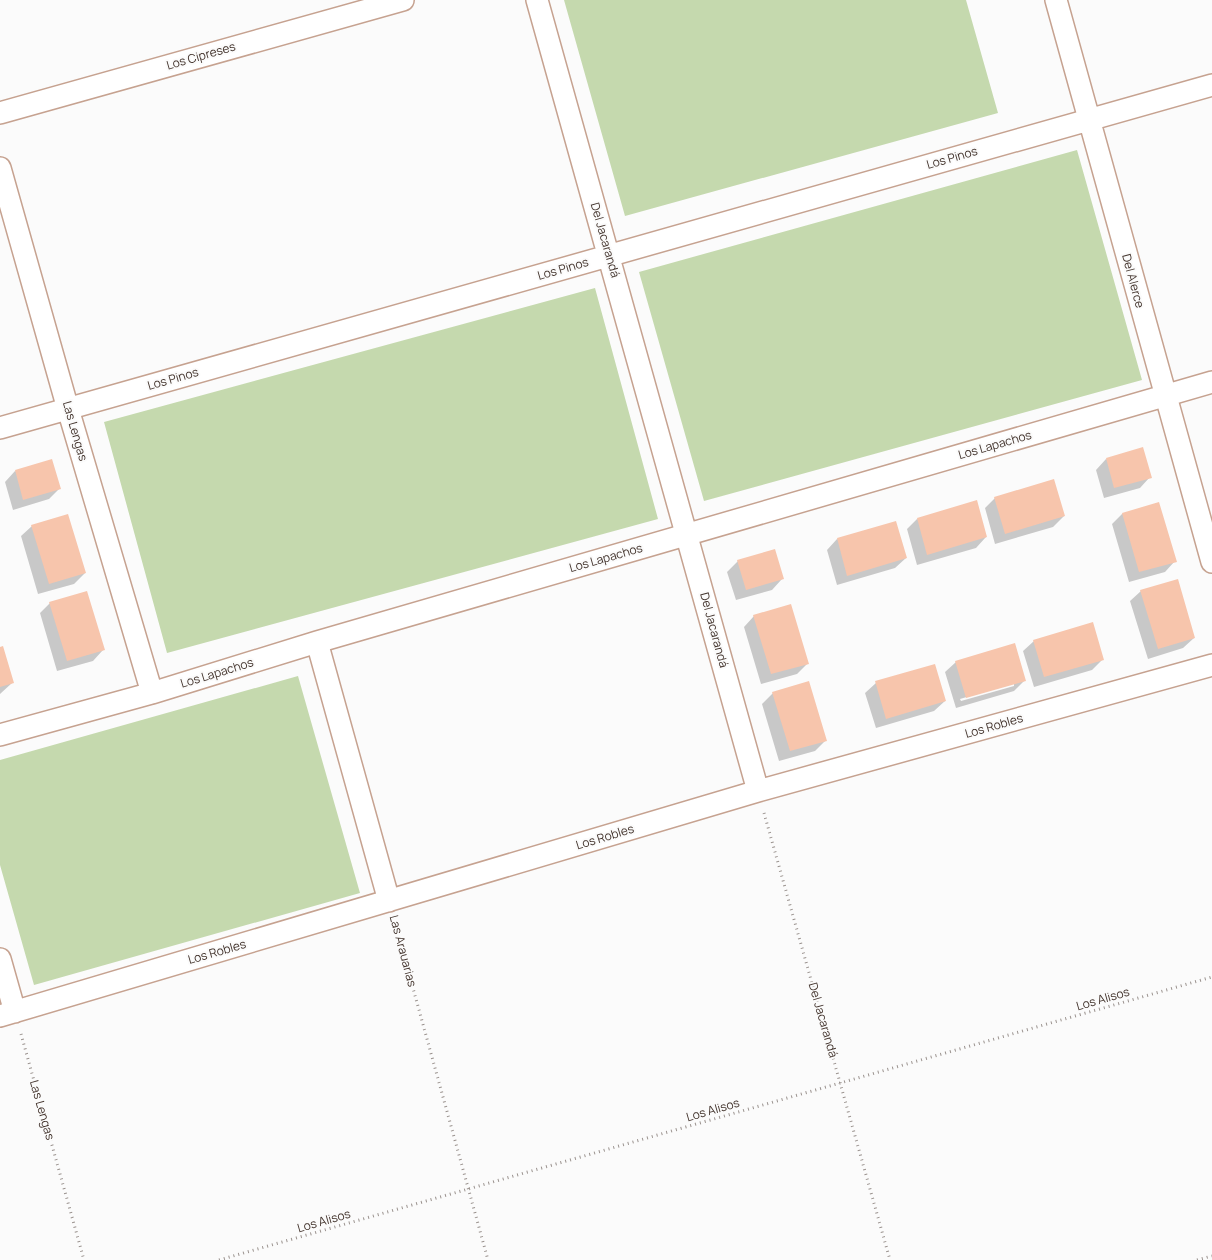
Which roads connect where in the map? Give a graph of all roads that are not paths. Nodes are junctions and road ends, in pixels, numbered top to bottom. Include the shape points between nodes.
1 (403, 0) edge
2 (537, 0) edge
3 (1056, 0) edge
4 (1212, 85) edge
5 (0, 113) edge
6 (1089, 120) junction
7 (0, 168) edge
8 (609, 256) junction
9 (1212, 382) edge
10 (1165, 396) junction
11 (68, 409) junction
12 (0, 428) edge
13 (688, 534) junction
14 (1212, 562) edge
15 (317, 642) junction
16 (1212, 665) edge
17 (152, 693) junction
18 (0, 735) edge
19 (758, 792) junction
20 (389, 901) junction
21 (0, 959) edge
22 (7, 1014) edge

1 - 5 street, Los Cipreses
2 - 8 street, Del Jacarandá
3 - 6 street, Del Alerce
4 - 6 street, Los Pinos
6 - 8 street, Los Pinos
6 - 10 street, Del Alerce
7 - 11 street, Las Lengas
8 - 11 street, Los Pinos
8 - 13 street, Del Jacarandá
9 - 10 street, Los Lapachos
10 - 13 street, Los Lapachos
10 - 14 street, Del Alerce
11 - 12 street, Los Pinos
11 - 17 street, Las Lengas
13 - 15 street, Los Lapachos
13 - 19 street, Del Jacarandá
15 - 17 street, Los Lapachos
15 - 20 street, Las Arauarias
16 - 19 street, Los Robles
17 - 18 street, Los Lapachos
19 - 20 street, Los Robles
20 - 22 street, Los Robles
21 - 22 street

